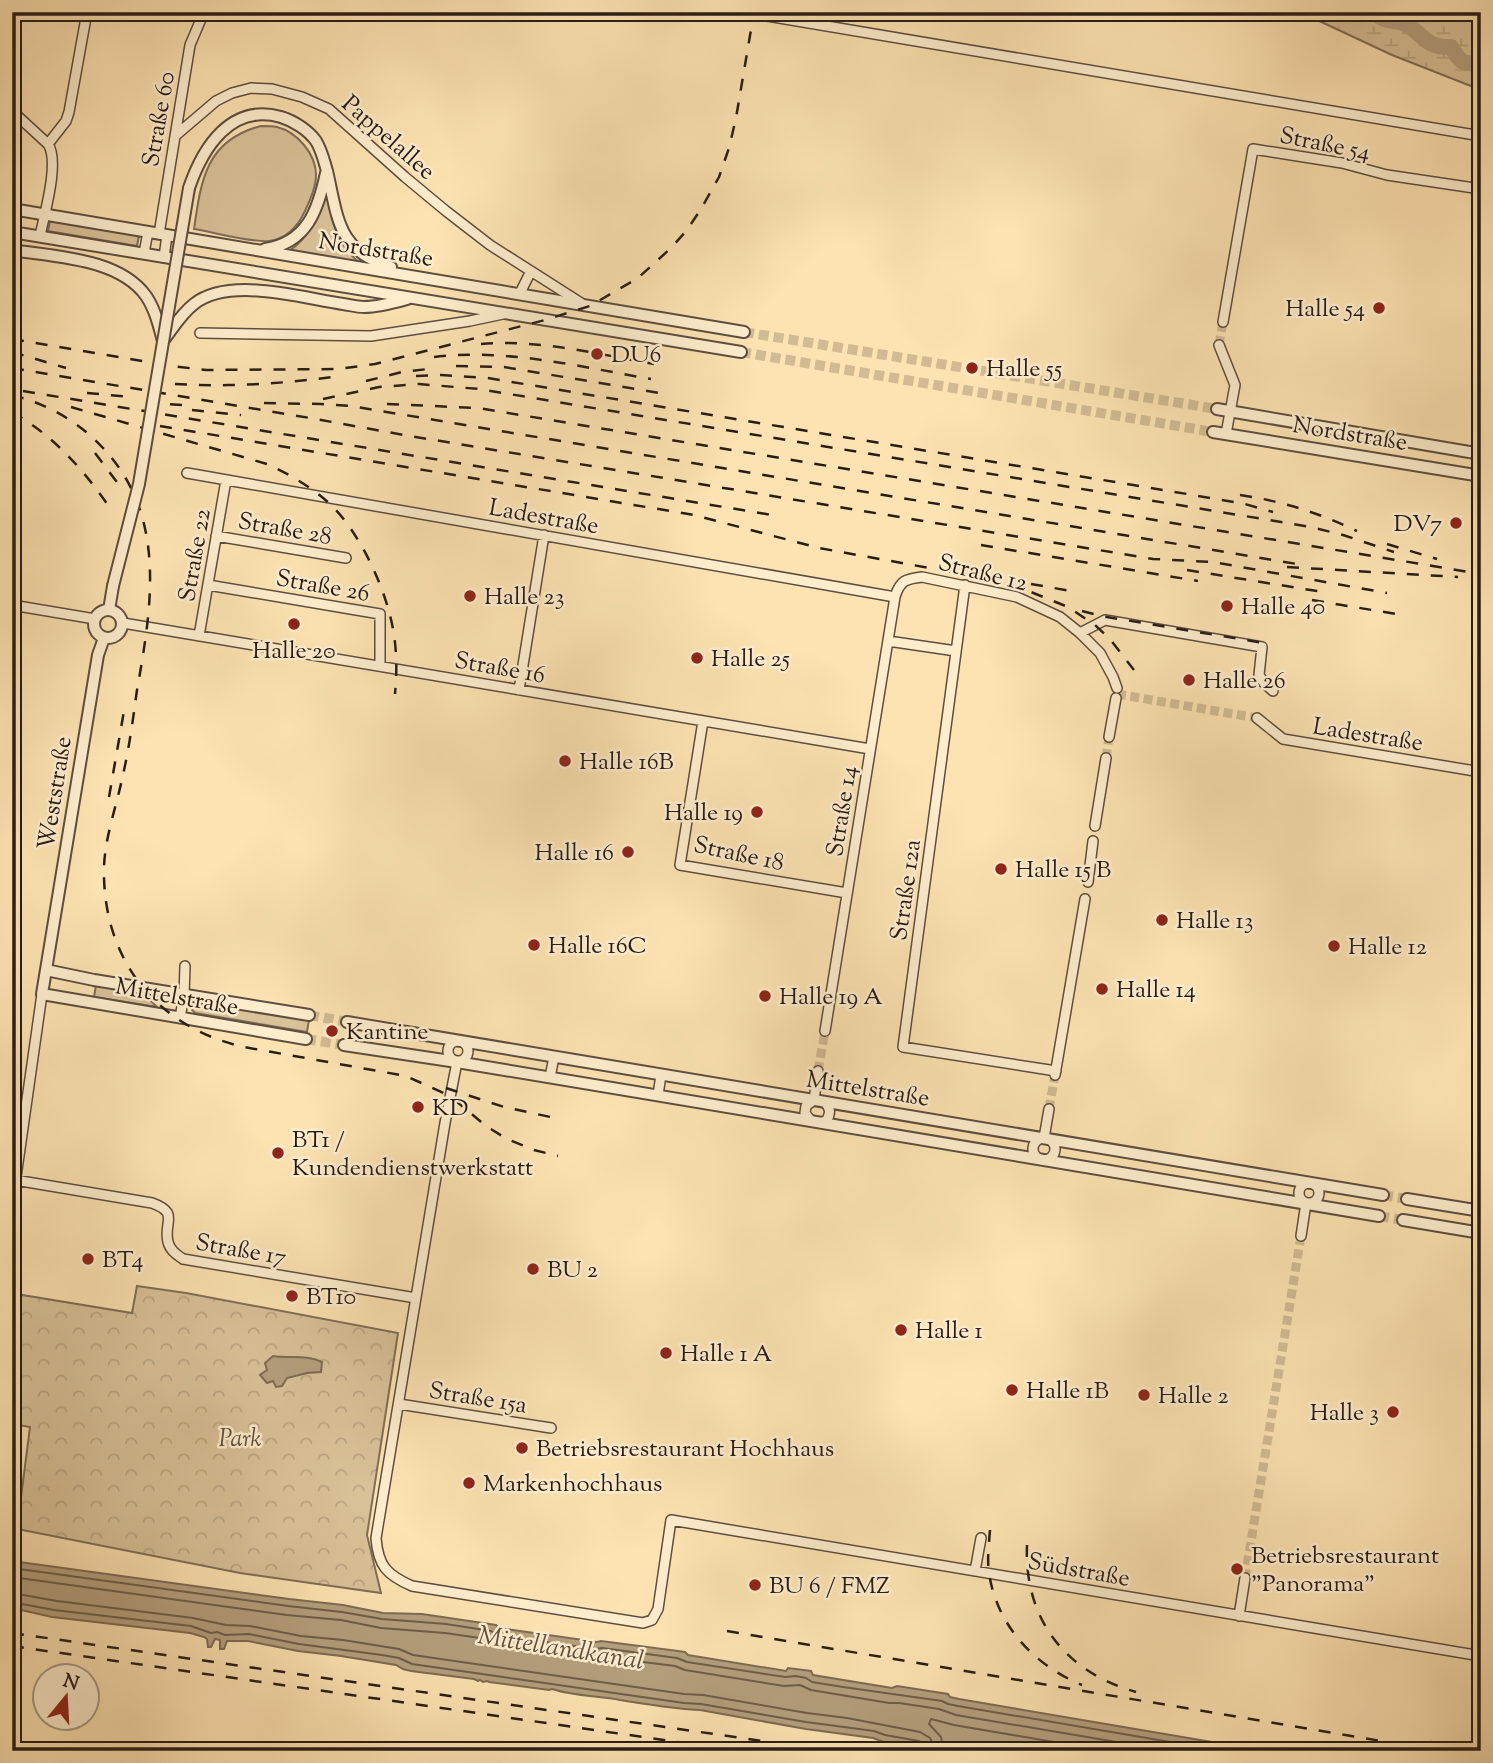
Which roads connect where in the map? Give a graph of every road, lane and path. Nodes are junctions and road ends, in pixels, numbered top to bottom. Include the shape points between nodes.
1 (87, 12) edge
2 (204, 12) edge
3 (761, 15) dead end
4 (12, 111) edge
5 (175, 136) junction
6 (1481, 136) edge
7 (48, 144) junction
8 (327, 170) junction
9 (1481, 189) edge
10 (12, 209) edge
11 (44, 215) junction
12 (12, 232) edge
13 (158, 234) junction
14 (40, 236) junction
15 (12, 250) edge
16 (255, 250) junction
17 (145, 253) junction
18 (164, 257) junction
19 (531, 271) junction
20 (434, 279) junction
21 (520, 293) junction
22 (411, 298) junction
23 (581, 304) junction
24 (505, 314) junction
25 (1223, 322) tunnel mouth
26 (200, 333) dead end
27 (163, 341) junction
28 (1219, 345) tunnel mouth
29 (1217, 410) tunnel mouth
30 (1230, 412) junction
31 (1213, 432) tunnel mouth
32 (1226, 434) junction
33 (1400, 441) junction
34 (1428, 446) junction
35 (1481, 454) edge
36 (1397, 462) junction
37 (1424, 467) junction
38 (187, 473) dead end
39 (1481, 476) edge
40 (226, 480) junction
41 (544, 535) junction
42 (216, 536) junction
43 (346, 558) dead end
44 (208, 585) junction
45 (965, 585) junction
46 (895, 597) junction
47 (12, 606) edge
48 (109, 610) junction
49 (95, 619) junction
50 (123, 623) junction
51 (1080, 633) junction
52 (199, 636) junction
53 (104, 638) junction
54 (888, 640) junction
55 (956, 651) junction
56 (380, 666) junction
57 (519, 690) junction
58 (1273, 691) dead end
59 (1257, 718) tunnel mouth
60 (703, 721) junction
61 (1109, 737) tunnel mouth
62 (870, 749) junction
63 (1106, 758) tunnel mouth
64 (1481, 772) edge
65 (1095, 826) dead end
66 (1093, 841) dead end
67 (1088, 882) dead end
68 (847, 893) junction
69 (1085, 899) dead end
70 (185, 966) dead end
71 (46, 970) junction
72 (42, 994) junction
73 (184, 995) junction
74 (309, 1016) tunnel mouth
75 (180, 1018) junction
76 (347, 1022) tunnel mouth
77 (825, 1031) tunnel mouth
78 (306, 1039) tunnel mouth
79 (458, 1041) junction
80 (344, 1045) tunnel mouth
81 (554, 1057) junction
82 (457, 1062) junction
83 (818, 1071) tunnel mouth
84 (662, 1075) junction
85 (551, 1077) junction
86 (658, 1095) junction
87 (819, 1101) junction
88 (1049, 1109) tunnel mouth
89 (816, 1122) junction
90 (1045, 1139) junction
91 (1041, 1159) junction
92 (15, 1180) junction
93 (1311, 1183) junction
94 (1383, 1195) tunnel mouth
95 (1407, 1199) tunnel mouth
96 (1306, 1203) junction
97 (12, 1205) edge
98 (1481, 1211) edge
99 (1379, 1216) tunnel mouth
100 (1403, 1220) tunnel mouth
101 (1481, 1233) edge
102 (1301, 1236) tunnel mouth
103 (416, 1298) junction
104 (399, 1404) junction
105 (551, 1428) dead end
106 (981, 1538) dead end
107 (975, 1571) junction
108 (1245, 1578) tunnel mouth
109 (1239, 1616) junction
110 (1481, 1656) edge

1 - 7 street via 69,112
2 - 5 street, Straße 60 via 190,46
3 - 6 street
4 - 7 street
5 - 13 street, Straße 60
5 - 19 street, Pappelallee via 232,93 272,89 302,97 330,109 446,211
7 - 11 street via 53,167
8 - 16 street via 315,210 302,233 284,245
8 - 20 street via 339,226 351,245 379,263
8 - 27 street, bridge via 314,139 290,120 262,114 222,131 206,149 189,188
9 - 25 street, Straße 54 via 1253,149
10 - 11 street, Nordstraße
11 - 13 street, Nordstraße
11 - 14 street
12 - 14 street, Nordstraße
13 - 16 street, Nordstraße
13 - 17 street
13 - 18 street
14 - 17 street, Nordstraße
15 - 27 street via 113,270 146,296
16 - 20 street, Nordstraße
17 - 18 street, Nordstraße
18 - 22 street, Nordstraße
19 - 21 street
19 - 23 street, Pappelallee
20 - 21 street, Nordstraße
21 - 23 street, Nordstraße
22 - 24 street, Nordstraße
22 - 27 street via 363,307 228,290 196,302
23 - 24 street, Nordstraße via 738,331 735,351
24 - 26 street via 371,336
27 - 48 street, bridge via 139,484
28 - 30 street via 1235,385
29 - 30 street, Nordstraße
30 - 32 street
30 - 33 street, Nordstraße
31 - 32 street, Nordstraße
32 - 36 street, Nordstraße
33 - 34 street, Nordstraße
33 - 36 street
34 - 35 street, Nordstraße
34 - 37 street
36 - 37 street, Nordstraße
37 - 39 street, Nordstraße
38 - 40 street, Ladestraße
40 - 41 street, Ladestraße
40 - 42 street, Straße 22
41 - 46 street, Ladestraße
41 - 57 street
42 - 43 street, Straße 28
42 - 44 street, Straße 22
44 - 52 street, Straße 22
44 - 56 street, Straße 26 via 380,614
45 - 46 street, Straße 12 via 922,576 906,579
45 - 51 street, Straße 12 via 1017,597 1060,617
45 - 55 street, Straße 12a
46 - 54 street, Straße 14
47 - 49 street
48 - 49 street
48 - 50 street via 120,615
49 - 53 street via 94,628
50 - 52 street, Straße 16
50 - 53 street via 117,635
51 - 58 street via 1105,620 1262,647 1259,675
51 - 61 street, Straße 12 via 1100,653 1113,677 1116,693
52 - 56 street, Straße 16
53 - 71 street, Weststraße
54 - 55 street
54 - 62 street, Straße 14
55 - 69 street, Straße 12a via 904,1047 1055,1073
56 - 57 street, Straße 16
57 - 60 street, Straße 16
59 - 64 street, Ladestraße via 1283,739
60 - 62 street, Straße 16
60 - 68 street, Straße 18 via 680,865
62 - 68 street, Straße 14
63 - 65 street
66 - 67 street
68 - 77 street, Straße 14
70 - 73 street
71 - 72 street, Weststraße
71 - 73 street, Mittelstraße
72 - 75 street, Mittelstraße
72 - 92 street, Weststraße
73 - 74 street, Mittelstraße
73 - 75 street
75 - 78 street, Mittelstraße
76 - 79 street, Mittelstraße
79 - 81 street, Mittelstraße
79 - 82 street via 447,1049
79 - 82 street via 466,1045 468,1053
80 - 82 street, Mittelstraße
81 - 84 street, Mittelstraße
81 - 85 street
82 - 85 street, Mittelstraße
82 - 103 street
83 - 87 street
84 - 86 street
84 - 87 street, Mittelstraße
85 - 86 street, Mittelstraße
86 - 89 street, Mittelstraße
87 - 89 street via 806,1106 805,1113
87 - 89 street via 830,1109 830,1115
87 - 90 street, Mittelstraße
88 - 90 street
89 - 91 street, Mittelstraße
90 - 91 street via 1033,1146
90 - 91 street via 1053,1142 1055,1150
90 - 93 street, Mittelstraße
91 - 96 street, Mittelstraße
92 - 97 street, Weststraße
92 - 103 street, Straße 17 via 165,1209 170,1217 167,1240 183,1259
93 - 94 street, Mittelstraße
93 - 96 street via 1299,1191
93 - 96 street via 1319,1196
95 - 98 street
96 - 99 street, Mittelstraße
96 - 102 street
100 - 101 street
103 - 104 street
104 - 105 street, Straße 15a
104 - 107 street, Südstraße via 377,1552 395,1579 424,1588 643,1623 652,1620 658,1609 671,1521
106 - 107 street
107 - 109 street, Südstraße
108 - 109 street
109 - 110 street, Südstraße

